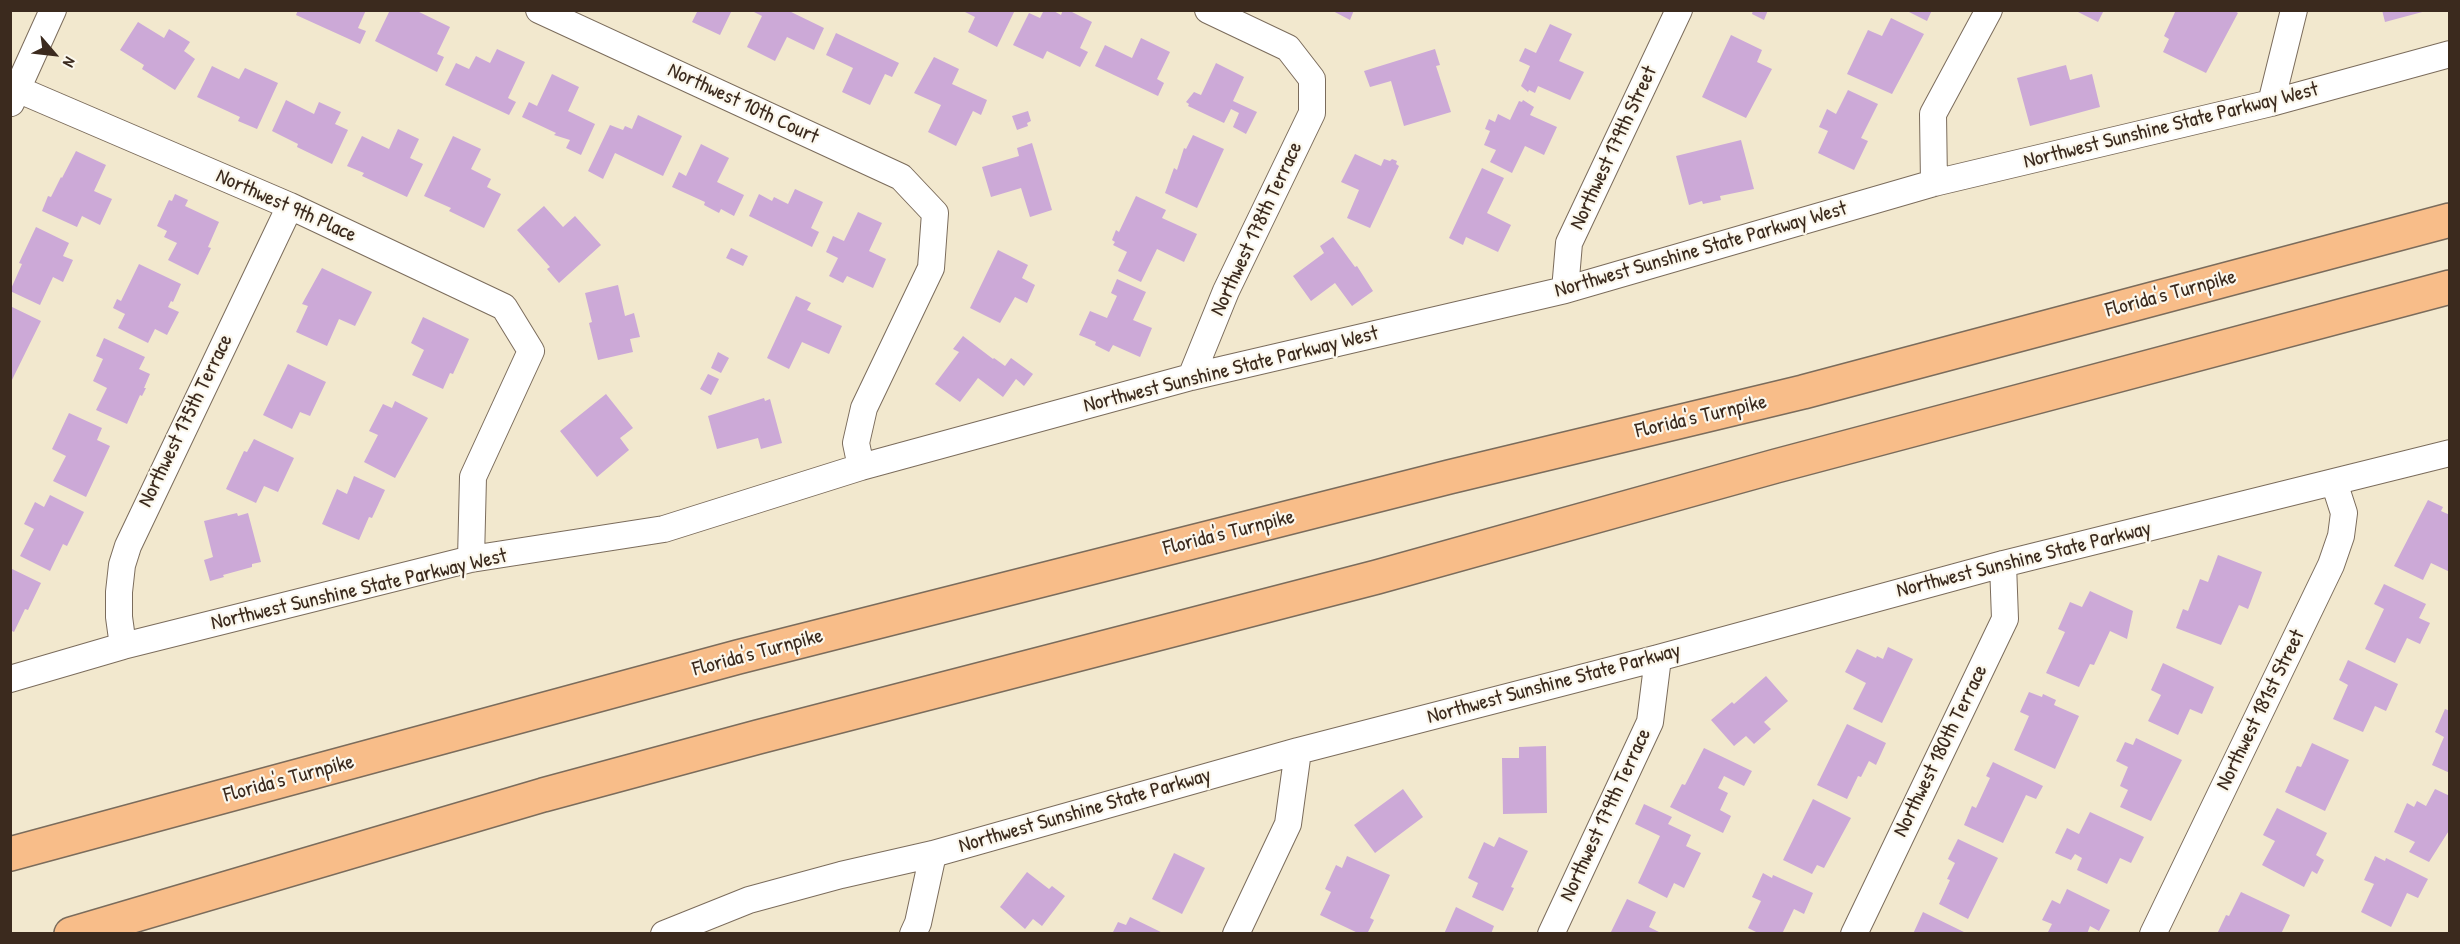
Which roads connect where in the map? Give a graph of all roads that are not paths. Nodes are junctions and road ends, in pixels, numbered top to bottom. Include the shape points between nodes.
1 (53, 10) edge
2 (539, 10) edge
3 (1208, 10) edge
4 (1679, 10) edge
5 (1989, 10) edge
6 (2294, 10) edge
7 (2450, 54) edge
8 (14, 96) edge
9 (2271, 103) junction
10 (1934, 183) junction
11 (290, 206) junction
12 (2450, 220) edge
13 (2450, 287) edge
14 (1565, 290) junction
15 (1191, 377) junction
16 (2450, 453) edge
17 (861, 467) junction
18 (2334, 482) junction
19 (471, 559) junction
20 (2003, 564) junction
21 (123, 646) junction
22 (1658, 658) junction
23 (10, 679) edge
24 (1298, 751) junction
25 (10, 854) edge
26 (933, 854) junction
27 (71, 933) edge
28 (663, 933) edge
29 (913, 933) edge
30 (1236, 933) edge
31 (1551, 933) edge
32 (1854, 933) edge
33 (2153, 933) edge

1 - 8 street
2 - 17 street, Northwest 10th Court via 901,177 935,213 931,268 864,408 856,443
3 - 15 street, Northwest 178th Terrace via 1288,48 1312,79 1312,113 1226,291
4 - 14 street, Northwest 179th Street via 1569,243
5 - 10 street via 1933,114
6 - 9 street
7 - 9 street, Northwest Sunshine State Parkway West
8 - 11 street, Northwest 9th Place
9 - 10 street, Northwest Sunshine State Parkway West
10 - 14 street, Northwest Sunshine State Parkway West
11 - 19 street, Northwest 9th Place via 504,307 531,351 473,477
11 - 21 street, Northwest 175th Terrace via 128,546 119,592
12 - 25 highway, Florida's Turnpike via 1803,392 738,657
13 - 27 highway via 1776,466 1377,577 543,795
14 - 15 street, Northwest Sunshine State Parkway West
15 - 17 street, Northwest Sunshine State Parkway West
16 - 18 street, Northwest Sunshine State Parkway
17 - 19 street, Northwest Sunshine State Parkway West via 664,529
18 - 20 street, Northwest Sunshine State Parkway
18 - 33 street, Northwest 181st Street via 2344,513 2331,565
19 - 21 street, Northwest Sunshine State Parkway West
20 - 22 street, Northwest Sunshine State Parkway
20 - 32 street, Northwest 180th Terrace via 2005,619
21 - 23 street, Northwest Sunshine State Parkway West
22 - 24 street, Northwest Sunshine State Parkway
22 - 31 street, Northwest 179th Terrace via 1650,722
24 - 26 street, Northwest Sunshine State Parkway
24 - 30 street via 1288,824
26 - 28 street, Northwest Sunshine State Parkway via 749,900
26 - 29 street

